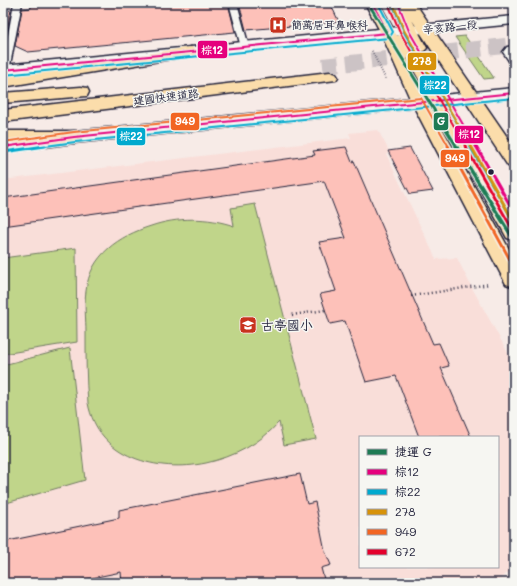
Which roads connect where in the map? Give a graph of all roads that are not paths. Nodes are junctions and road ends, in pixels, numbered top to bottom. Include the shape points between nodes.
1 (18, 3) edge
2 (233, 3) edge
3 (372, 3) edge
4 (388, 3) edge
5 (398, 3) edge
6 (408, 3) edge
7 (514, 20) edge
8 (426, 29) junction
9 (399, 32) junction
10 (245, 47) junction
11 (514, 48) edge
12 (514, 62) edge
13 (4, 74) edge
14 (514, 93) edge
15 (471, 97) junction
16 (3, 99) edge
17 (444, 100) junction
18 (420, 103) junction
19 (3, 115) edge
20 (3, 137) edge
21 (74, 137) junction
22 (3, 147) edge
23 (514, 161) edge
24 (514, 212) edge
25 (514, 232) edge
26 (514, 278) edge

1 - 13 lane
2 - 10 lane
3 - 9 main road
4 - 9 main road
5 - 9 main road
6 - 8 main road
7 - 8 main road, 辛亥路一段
8 - 9 main road, 辛亥路一段
8 - 15 main road
9 - 10 main road, 辛亥路一段
9 - 17 main road
9 - 18 main road
10 - 13 main road, 辛亥路一段
11 - 12 lane via 507,52
14 - 15 main road
15 - 17 main road
15 - 23 main road
16 - 19 main road, 建國快速道路 via 210,79 326,72
17 - 18 main road
17 - 24 main road
17 - 25 main road
18 - 21 main road
18 - 26 main road
20 - 21 main road
21 - 22 main road

